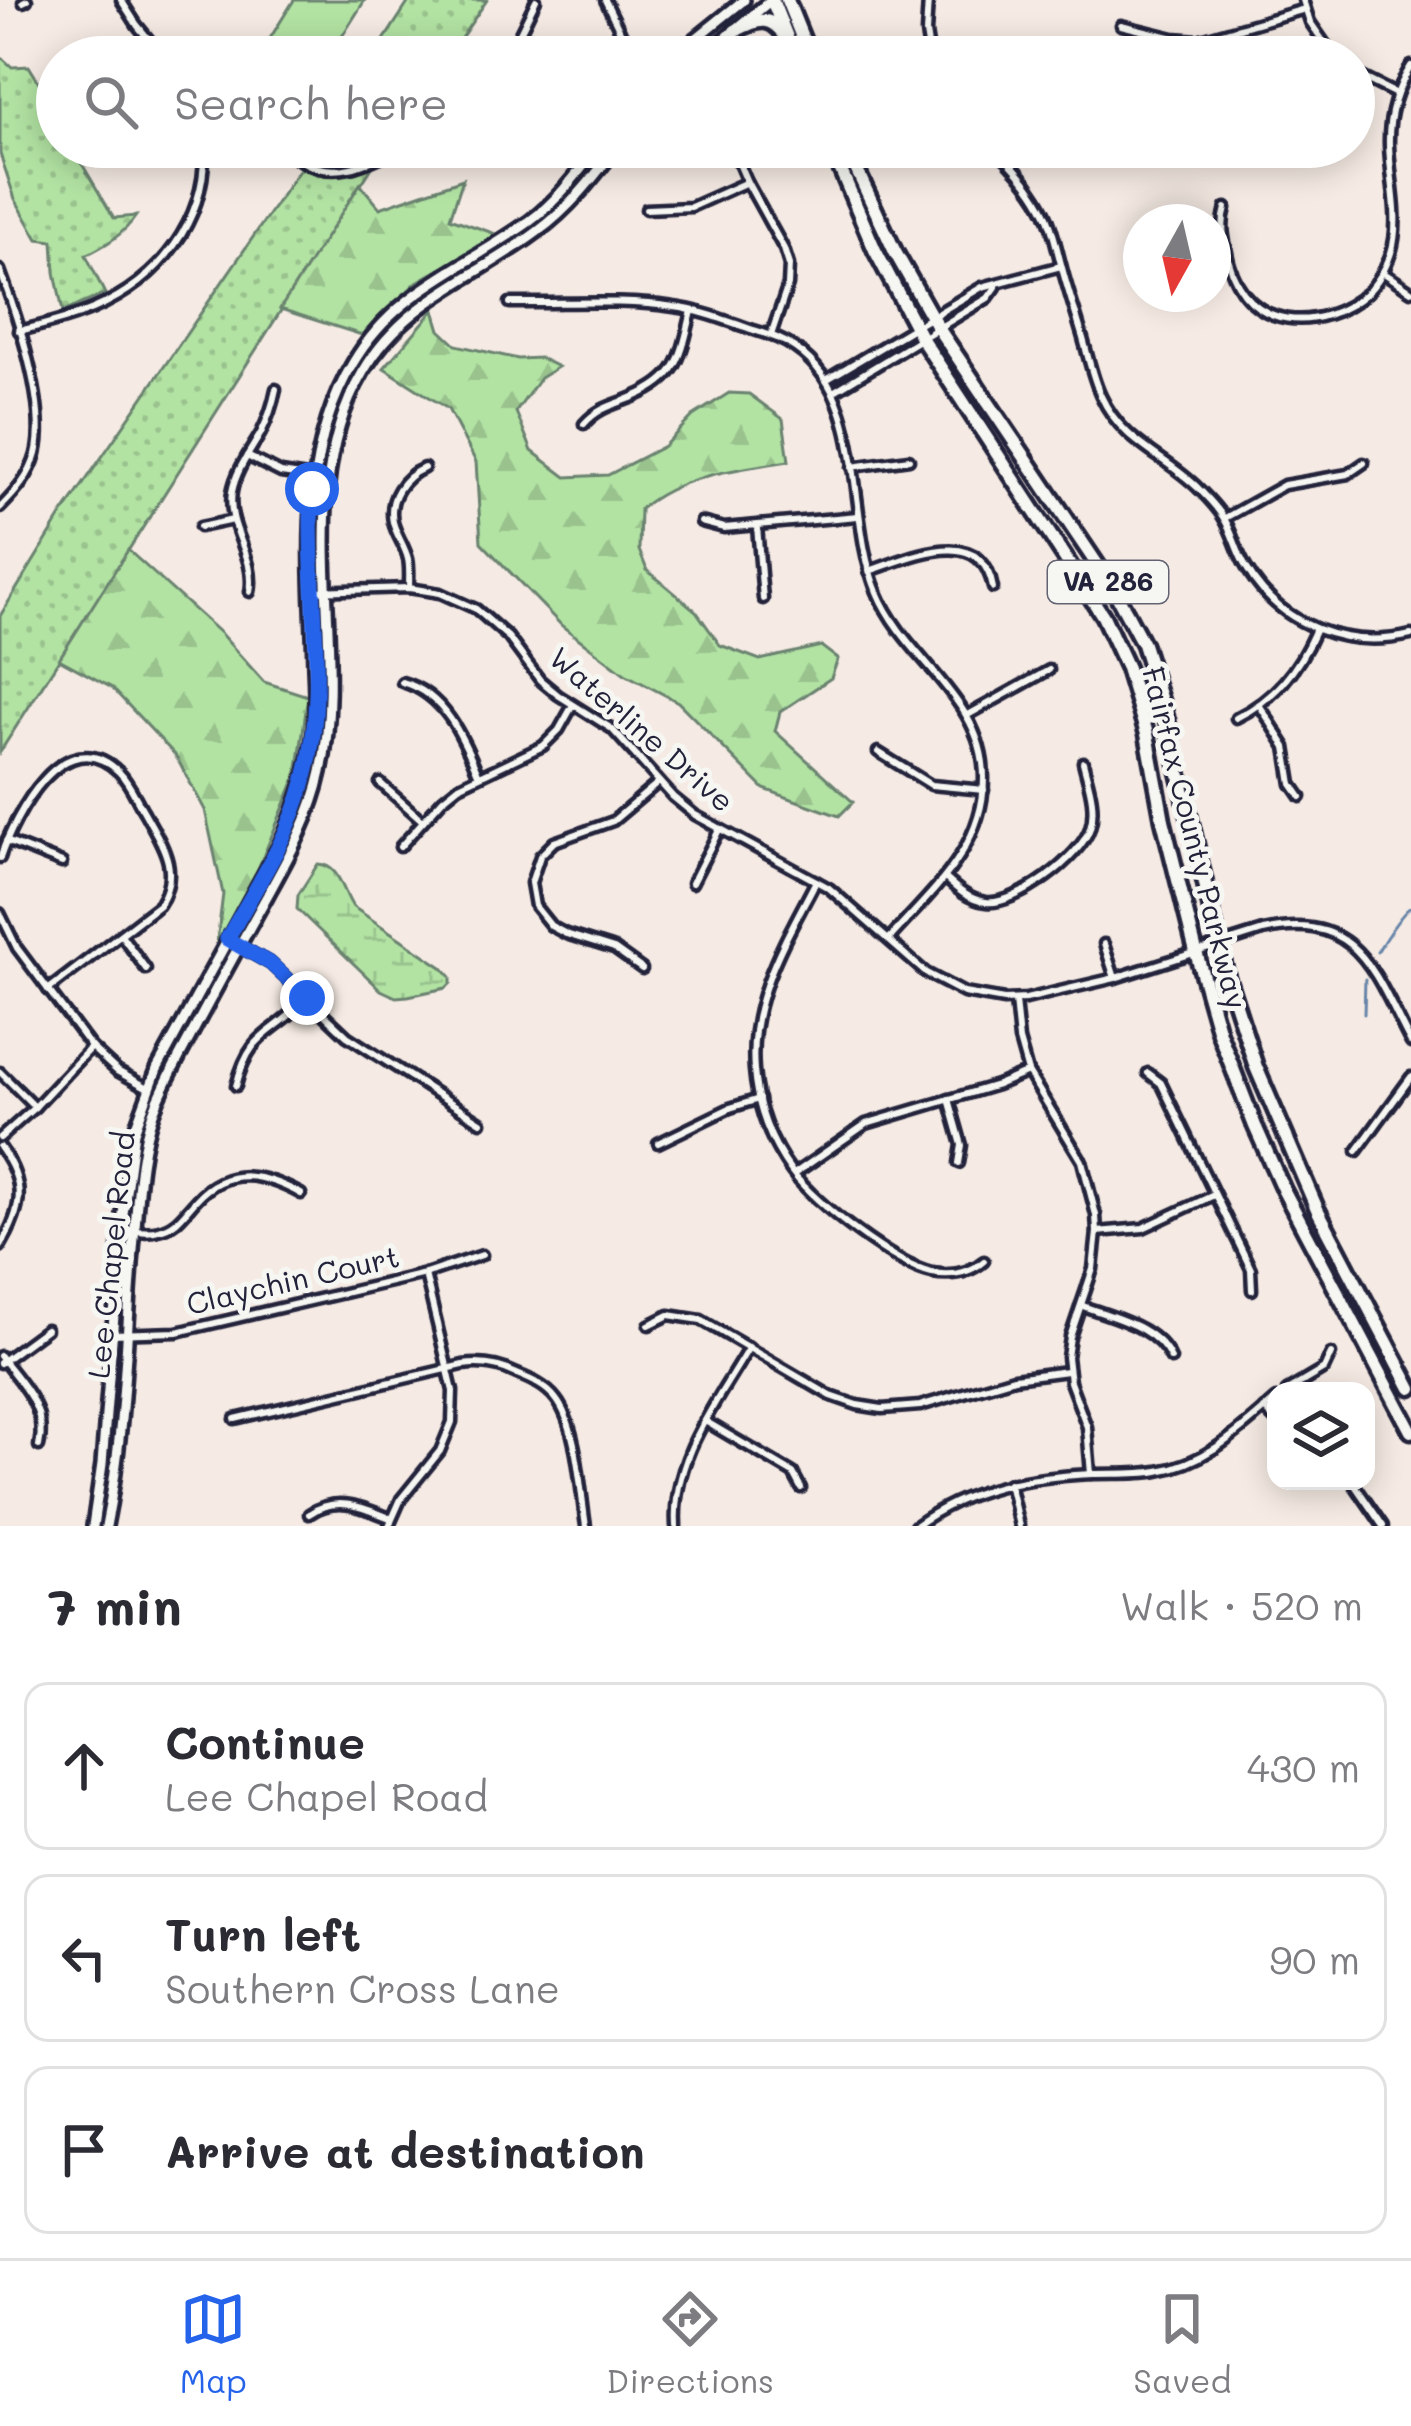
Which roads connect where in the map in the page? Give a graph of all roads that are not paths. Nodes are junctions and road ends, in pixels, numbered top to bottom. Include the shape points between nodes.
1 (121, 0) edge
2 (536, 0) edge
3 (605, 0) edge
4 (744, 0) edge
5 (771, 0) edge
6 (787, 0) edge
7 (928, 0) edge
8 (1304, 4) edge
9 (1121, 25) dead end
10 (735, 31) junction
11 (145, 36) edge
12 (518, 36) edge
13 (623, 36) edge
14 (699, 36) edge
15 (729, 36) edge
16 (785, 36) edge
17 (786, 36) edge
18 (801, 36) edge
19 (926, 36) edge
20 (1166, 36) edge
21 (1210, 36) edge
22 (1319, 36) edge
23 (1411, 66) edge
24 (1375, 84) edge
25 (1396, 94) junction
26 (204, 168) edge
27 (580, 168) edge
28 (599, 168) edge
29 (741, 168) edge
30 (840, 168) edge
31 (856, 168) edge
32 (1013, 168) edge
33 (747, 182) junction
34 (646, 209) dead end
35 (508, 236) junction
36 (514, 248) junction
37 (1061, 266) junction
38 (1231, 267) edge
39 (0, 270) edge
40 (1384, 273) junction
41 (998, 285) junction
42 (1411, 292) edge
43 (510, 303) dead end
44 (692, 311) junction
45 (935, 322) junction
46 (20, 332) junction
47 (918, 333) junction
48 (772, 335) junction
49 (826, 380) junction
50 (276, 388) dead end
51 (833, 392) junction
52 (584, 424) dead end
53 (248, 456) junction
54 (909, 459) dead end
55 (1364, 463) dead end
56 (852, 467) junction
57 (424, 468) dead end
58 (313, 478) junction
59 (327, 480) junction
60 (0, 508) edge
61 (858, 517) junction
62 (1225, 518) junction
63 (233, 520) junction
64 (701, 522) dead end
65 (757, 526) junction
66 (200, 527) dead end
67 (869, 571) junction
68 (409, 588) junction
69 (993, 588) dead end
70 (327, 590) junction
71 (313, 591) junction
72 (250, 592) dead end
73 (763, 599) dead end
74 (1315, 631) junction
75 (1411, 635) edge
76 (1049, 670) dead end
77 (402, 682) dead end
78 (573, 705) junction
79 (1260, 706) junction
80 (968, 715) junction
81 (1236, 718) dead end
82 (878, 752) dead end
83 (1083, 762) dead end
84 (479, 776) junction
85 (659, 782) junction
86 (380, 783) dead end
87 (984, 790) junction
88 (1301, 797) dead end
89 (423, 821) junction
90 (719, 830) junction
91 (5, 842) junction
92 (400, 848) dead end
93 (0, 858) edge
94 (62, 863) dead end
95 (945, 878) junction
96 (816, 881) junction
97 (692, 883) dead end
98 (1, 918) edge
99 (122, 935) junction
100 (227, 939) junction
101 (889, 940) junction
102 (1104, 944) dead end
103 (1218, 945) junction
104 (239, 946) junction
105 (1196, 952) junction
106 (146, 969) dead end
107 (642, 969) dead end
108 (1114, 979) junction
109 (48, 990) junction
110 (307, 998) junction
111 (1015, 1001) junction
112 (1411, 1043) edge
113 (91, 1047) junction
114 (0, 1072) edge
115 (1028, 1072) junction
116 (1148, 1073) dead end
117 (1411, 1077) edge
118 (236, 1086) dead end
119 (148, 1088) junction
120 (161, 1095) junction
121 (759, 1099) junction
122 (949, 1099) junction
123 (35, 1107) junction
124 (481, 1122) dead end
125 (0, 1138) edge
126 (658, 1143) dead end
127 (0, 1147) edge
128 (1357, 1151) dead end
129 (958, 1163) dead end
130 (794, 1174) junction
131 (301, 1194) dead end
132 (1214, 1195) junction
133 (121, 1229) junction
134 (135, 1231) junction
135 (1097, 1232) junction
136 (0, 1246) edge
137 (482, 1255) dead end
138 (984, 1261) dead end
139 (425, 1274) junction
140 (1252, 1290) dead end
141 (1083, 1306) junction
142 (649, 1325) dead end
143 (46, 1329) dead end
144 (112, 1334) junction
145 (126, 1335) junction
146 (749, 1347) junction
147 (1331, 1354) dead end
148 (1, 1359) edge
149 (1171, 1359) dead end
150 (447, 1369) junction
151 (1067, 1371) junction
152 (1302, 1382) edge
153 (1411, 1388) edge
154 (1267, 1406) edge
155 (1264, 1409) junction
156 (1267, 1412) edge
157 (235, 1419) dead end
158 (705, 1420) junction
159 (1411, 1431) edge
160 (39, 1446) dead end
161 (1090, 1474) junction
162 (1009, 1482) junction
163 (801, 1488) dead end
164 (1358, 1490) edge
165 (309, 1514) dead end
166 (390, 1522) edge
167 (93, 1526) edge
168 (106, 1526) edge
169 (586, 1526) edge
170 (676, 1526) edge
171 (915, 1526) edge
172 (1019, 1526) edge
173 (1383, 1526) edge

1 - 11 street
2 - 12 street
3 - 13 street
4 - 14 main road
5 - 10 main road
5 - 17 highway
6 - 18 highway
7 - 19 street
8 - 21 street
8 - 22 street
9 - 20 street
10 - 15 main road
10 - 16 highway via 766,20
23 - 25 street
24 - 25 street
25 - 40 street via 1389,147 1400,224
26 - 46 street via 195,210 157,267 97,308
27 - 35 main road, Lee Chapel Road
28 - 36 main road, Lee Chapel Road
29 - 33 street
30 - 47 highway, Fairfax County Parkway / VA 286
31 - 45 highway, Fairfax County Parkway / VA 286
32 - 37 street via 1036,194
33 - 34 street via 691,207
33 - 48 street via 789,265
35 - 36 main road
35 - 58 main road, Lee Chapel Road via 429,283 376,330 331,406
36 - 59 main road, Lee Chapel Road via 419,307 382,345 342,417
37 - 41 street
37 - 62 street via 1110,413
38 - 40 street via 1252,304 1306,319 1337,311
39 - 46 street
40 - 42 street
41 - 45 street via 988,298
41 - 45 street via 982,287
43 - 44 street
44 - 48 street
44 - 52 street via 668,378
45 - 47 street
45 - 47 street
45 - 103 highway, Fairfax County Parkway / VA 286 via 1143,644
46 - 60 street via 38,442 28,474
47 - 49 street
47 - 51 street
47 - 105 highway, Fairfax County Parkway / VA 286 via 1103,616 1127,668
48 - 49 street
49 - 51 street
50 - 53 street
51 - 56 street
53 - 58 street
53 - 63 street via 234,485
54 - 56 street
55 - 62 street via 1348,474 1284,485
56 - 61 street
57 - 68 street via 402,484 392,510
58 - 59 street
58 - 71 main road, Lee Chapel Road
59 - 70 main road, Lee Chapel Road
61 - 65 street
61 - 67 street
62 - 74 street via 1261,590
63 - 66 street
63 - 72 street via 252,573
64 - 65 street
65 - 73 street
67 - 69 street via 956,549 987,566
67 - 80 street via 894,624
68 - 70 street, Waterline Drive
68 - 78 street, Waterline Drive via 483,614
70 - 71 street, Waterline Drive
70 - 104 main road, Lee Chapel Road via 329,716 320,778 299,836
71 - 100 main road, Lee Chapel Road via 315,712 304,784
74 - 75 street via 1363,640
74 - 79 street via 1294,670
76 - 80 street
77 - 84 street via 421,688 450,717
78 - 84 street via 543,746
78 - 85 street, Waterline Drive via 612,729
79 - 81 street
79 - 88 street via 1286,747
80 - 87 street
82 - 87 street via 931,784
83 - 95 street via 1092,818 1072,856 1001,902 974,899
84 - 89 street
85 - 90 street, Waterline Drive
85 - 107 street via 617,818 547,848 531,883 535,906 551,926
86 - 89 street
87 - 95 street via 974,833
89 - 92 street
90 - 96 street, Waterline Drive
90 - 97 street
91 - 93 street
91 - 94 street
91 - 99 street via 50,770 77,759 112,767 171,867 163,900
95 - 101 street
96 - 101 street, Waterline Drive
96 - 121 street via 760,1004 753,1050
98 - 109 street
99 - 106 street
99 - 109 street
100 - 104 street
100 - 119 main road, Lee Chapel Road
101 - 111 street, Waterline Drive via 948,986
102 - 108 street
103 - 105 street, Waterline Drive
103 - 112 street, Waterline Drive via 1286,927 1338,937 1373,968
103 - 153 highway, Fairfax County Parkway / VA 286 via 1296,1164
104 - 110 street
104 - 120 main road, Lee Chapel Road
105 - 108 street, Waterline Drive
105 - 159 highway, Fairfax County Parkway / VA 286 via 1271,1164
108 - 111 street, Waterline Drive
109 - 113 street
110 - 118 street via 254,1043
110 - 124 street via 347,1036
111 - 115 street
113 - 119 street
113 - 123 street
114 - 123 street
115 - 122 street
115 - 135 street via 1082,1161
116 - 132 street via 1161,1083
117 - 128 street
119 - 120 street
119 - 133 main road, Lee Chapel Road via 130,1148
120 - 134 main road, Lee Chapel Road via 144,1146
121 - 126 street
121 - 130 street
122 - 129 street via 962,1145
122 - 130 street via 866,1124
123 - 125 street
127 - 136 street via 19,1202
130 - 138 street via 830,1211 914,1267 956,1274
131 - 134 street via 265,1178 230,1179 170,1226
132 - 135 street via 1143,1228
132 - 140 street via 1251,1269
133 - 134 street
133 - 144 main road, Lee Chapel Road
134 - 145 main road, Lee Chapel Road
135 - 141 street
137 - 139 street, Claychin Court
139 - 145 street, Claychin Court via 177,1332
139 - 150 street
141 - 149 street via 1151,1334
141 - 151 street
142 - 146 street via 692,1317
143 - 148 street
144 - 145 street, Claychin Court
144 - 167 main road, Lee Chapel Road
145 - 168 main road, Lee Chapel Road
146 - 151 street via 831,1396 882,1408
146 - 158 street
147 - 152 street
148 - 160 street via 38,1410
150 - 157 street
150 - 166 street via 454,1411 448,1437
150 - 169 street via 496,1365 555,1399 570,1430
151 - 161 street via 1087,1427
154 - 155 street
155 - 156 street
155 - 161 street via 1214,1450 1182,1464
158 - 163 street via 793,1473
158 - 170 street via 681,1470
161 - 162 street
162 - 171 street
162 - 172 street
164 - 173 street
165 - 166 street via 342,1504

